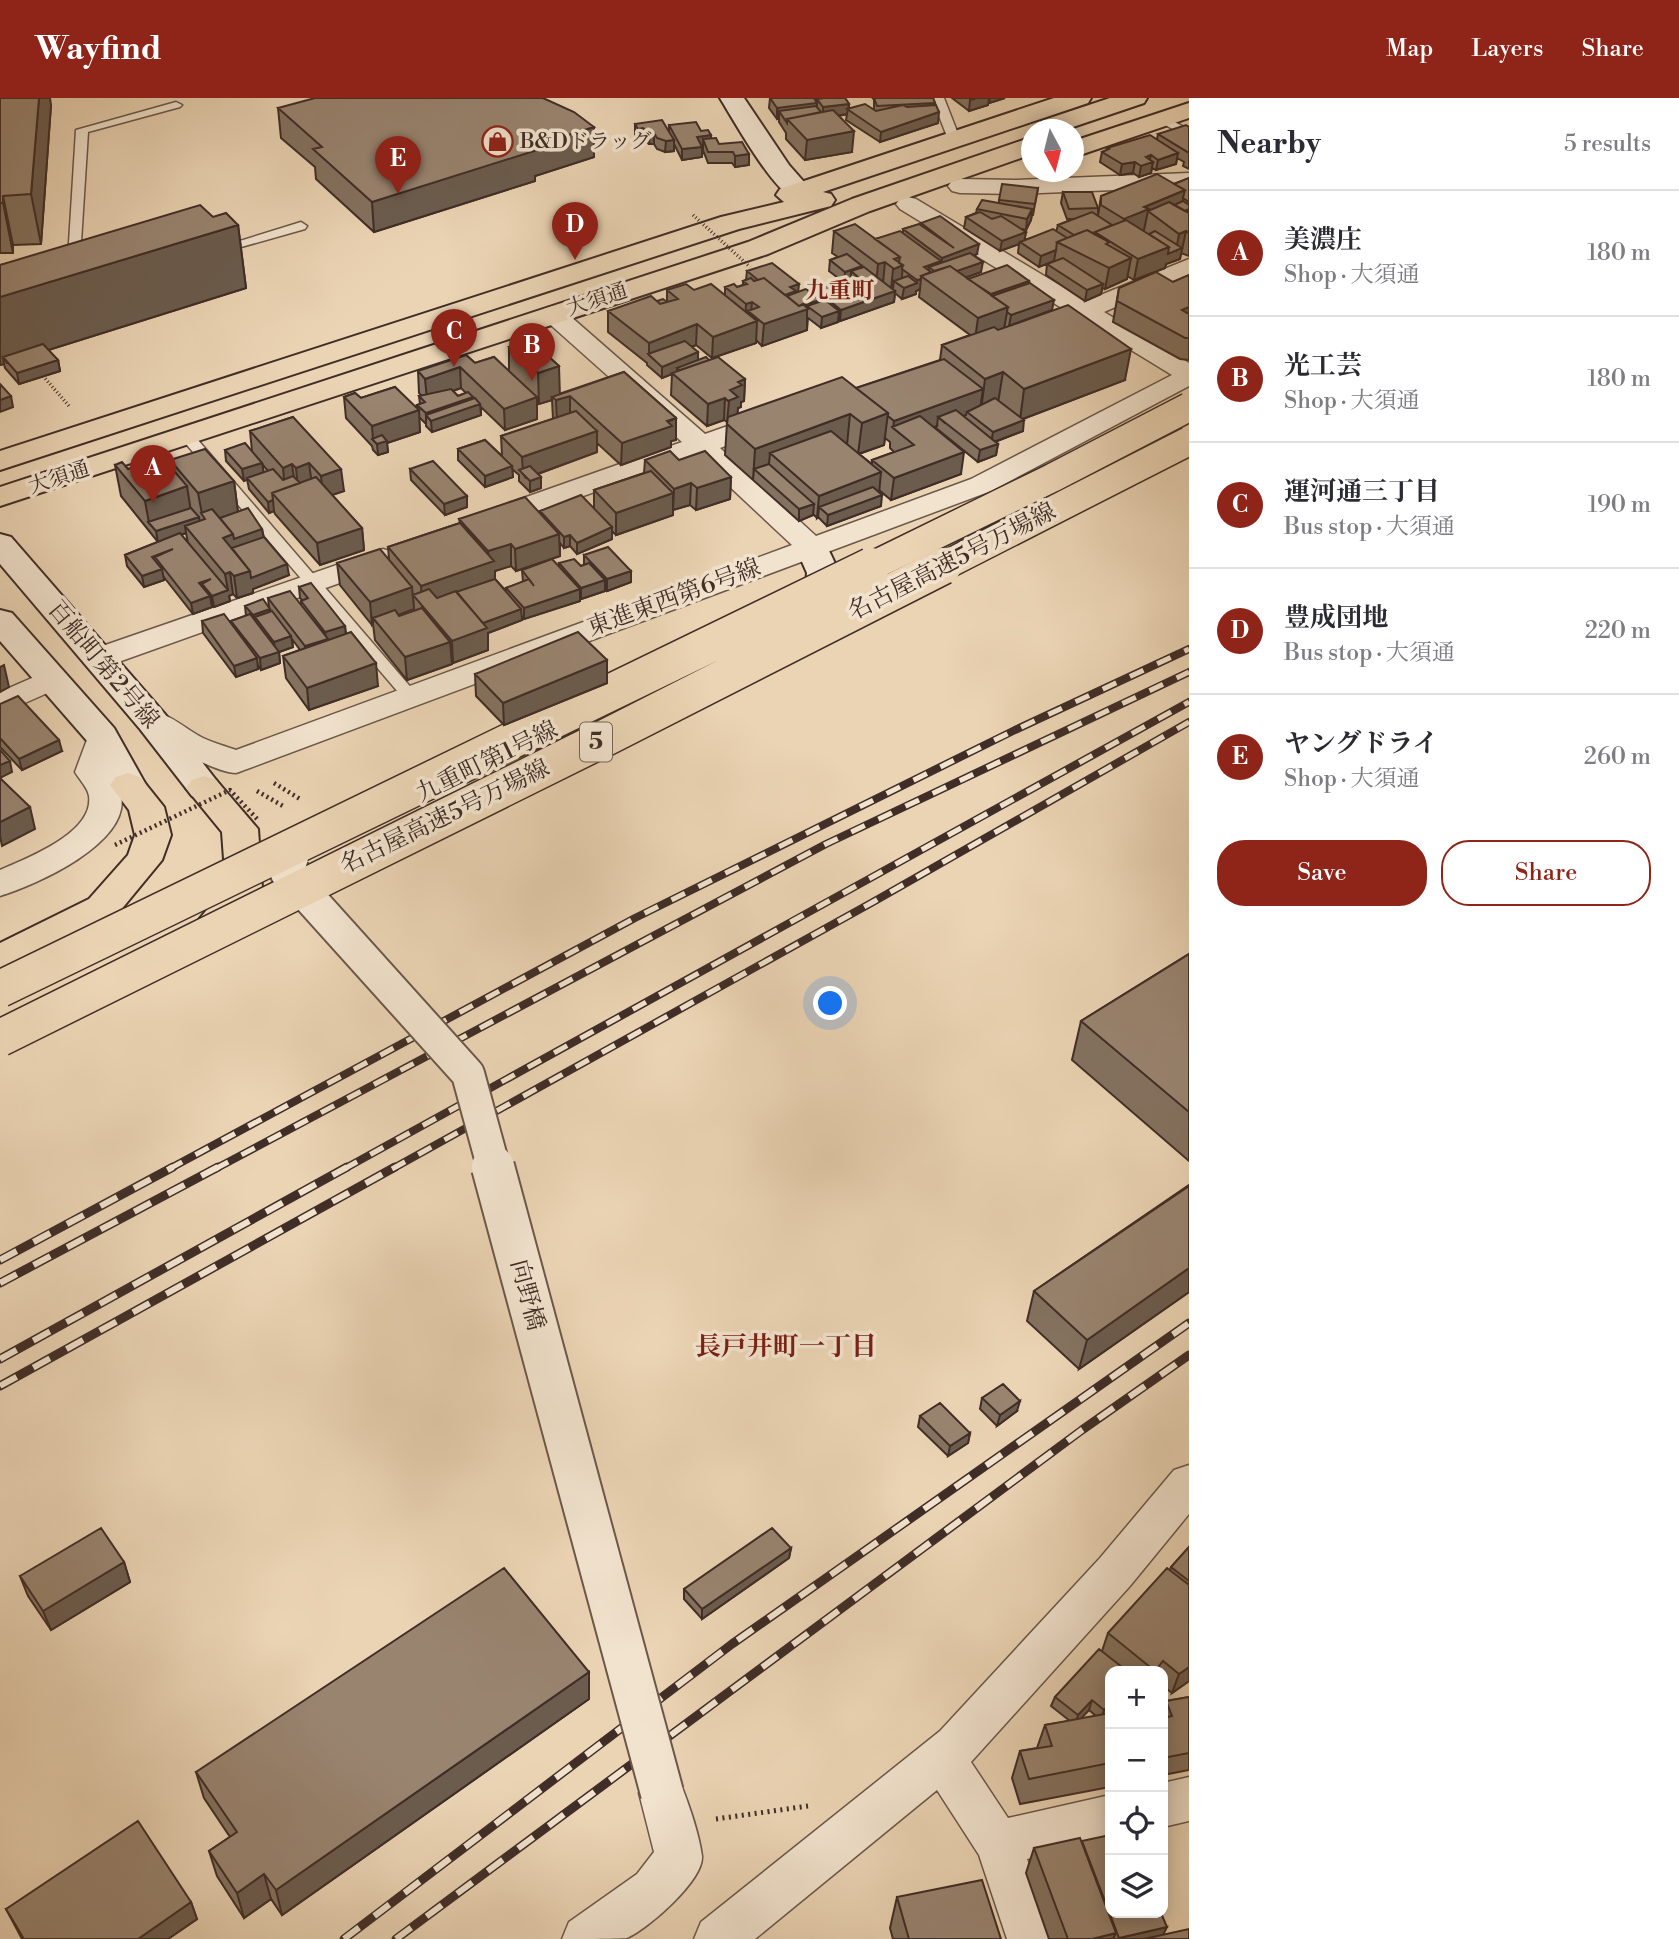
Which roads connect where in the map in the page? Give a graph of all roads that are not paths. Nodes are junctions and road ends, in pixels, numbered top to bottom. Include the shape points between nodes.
1 (733, 98) edge
2 (938, 98) edge
3 (1079, 98) edge
4 (1135, 98) edge
5 (176, 105) dead end
6 (1166, 109) edge
7 (1189, 110) edge
8 (1073, 119) edge
9 (1084, 128) edge
10 (1189, 135) edge
11 (1021, 137) edge
12 (954, 139) junction
13 (1084, 144) edge
14 (1021, 148) edge
15 (1021, 166) edge
16 (1189, 180) edge
17 (960, 186) junction
18 (798, 190) junction
19 (853, 200) junction
20 (908, 204) junction
21 (730, 223) junction
22 (301, 226) dead end
23 (212, 251) edge
24 (754, 257) junction
25 (1189, 266) edge
26 (92, 272) edge
27 (1085, 311) junction
28 (553, 314) junction
29 (1011, 336) edge
30 (1189, 375) edge
31 (1189, 407) edge
32 (791, 413) edge
33 (186, 435) junction
34 (1189, 442) edge
35 (701, 445) junction
36 (0, 461) edge
37 (0, 497) edge
38 (463, 529) edge
39 (0, 544) edge
40 (403, 551) edge
41 (817, 560) junction
42 (313, 583) junction
43 (0, 620) edge
44 (99, 658) junction
45 (50, 680) junction
46 (409, 695) junction
47 (0, 704) edge
48 (152, 721) junction
49 (102, 736) junction
50 (128, 785) joint
51 (224, 788) joint
52 (292, 857) joint
53 (0, 884) edge
54 (0, 959) edge
55 (0, 989) edge
56 (0, 1038) edge
57 (0, 1054) edge
58 (1189, 1483) edge
59 (942, 1757) junction
60 (1189, 1799) edge
61 (1168, 1804) edge
62 (1105, 1818) edge
63 (998, 1843) junction
64 (586, 1939) edge
65 (718, 1939) edge
66 (1031, 1939) edge

1 - 18 street via 779,170
2 - 12 lane
3 - 12 main road
4 - 8 main road
5 - 26 lane via 82,130 74,259
6 - 7 main road
6 - 9 main road
6 - 10 lane
6 - 13 main road
11 - 19 main road, 大須通
12 - 18 main road
14 - 19 main road, 大須通
15 - 17 main road
16 - 17 street
17 - 20 main road
18 - 21 main road
19 - 21 main road, 大須通
19 - 24 main road, 大須通
20 - 24 main road
20 - 27 street
21 - 36 main road, 大須通
22 - 23 lane
24 - 28 main road, 大須通
25 - 27 street
27 - 29 street
27 - 30 street
28 - 33 main road, 大須通
28 - 35 street
30 - 41 street, 東進東西第6号線 via 981,485
31 - 55 main road, 名古屋高速5号万場線 / 5, bridge via 1040,484
32 - 35 street
33 - 37 main road, 大須通
33 - 42 lane
34 - 56 main road, 名古屋高速5号万場線 / 5, bridge
35 - 38 street
35 - 41 street
39 - 44 street, 百船町第2号線
40 - 42 street
41 - 46 street, 東進東西第6号線
41 - 52 street, 九重町第1号線 via 821,599
42 - 44 street
42 - 46 lane
43 - 45 street, 百船町第2号線
44 - 48 street, 百船町第2号線
45 - 47 street
45 - 49 street, 百船町第2号線
46 - 48 street, 東進東西第6号線 via 236,762 191,745
48 - 51 street, 百船町第2号線
49 - 50 street, 百船町第2号線
49 - 53 street via 91,772 105,795 110,831 85,839
50 - 54 main road via 146,807 153,835 144,860 102,908
51 - 57 main road via 240,829 244,888 209,936
52 - 64 street, 向野橋, bridge via 287,873 468,1074 679,1858 654,1890
58 - 59 street via 1115,1572
59 - 63 street
59 - 65 street
60 - 61 street
62 - 63 street
63 - 66 street

